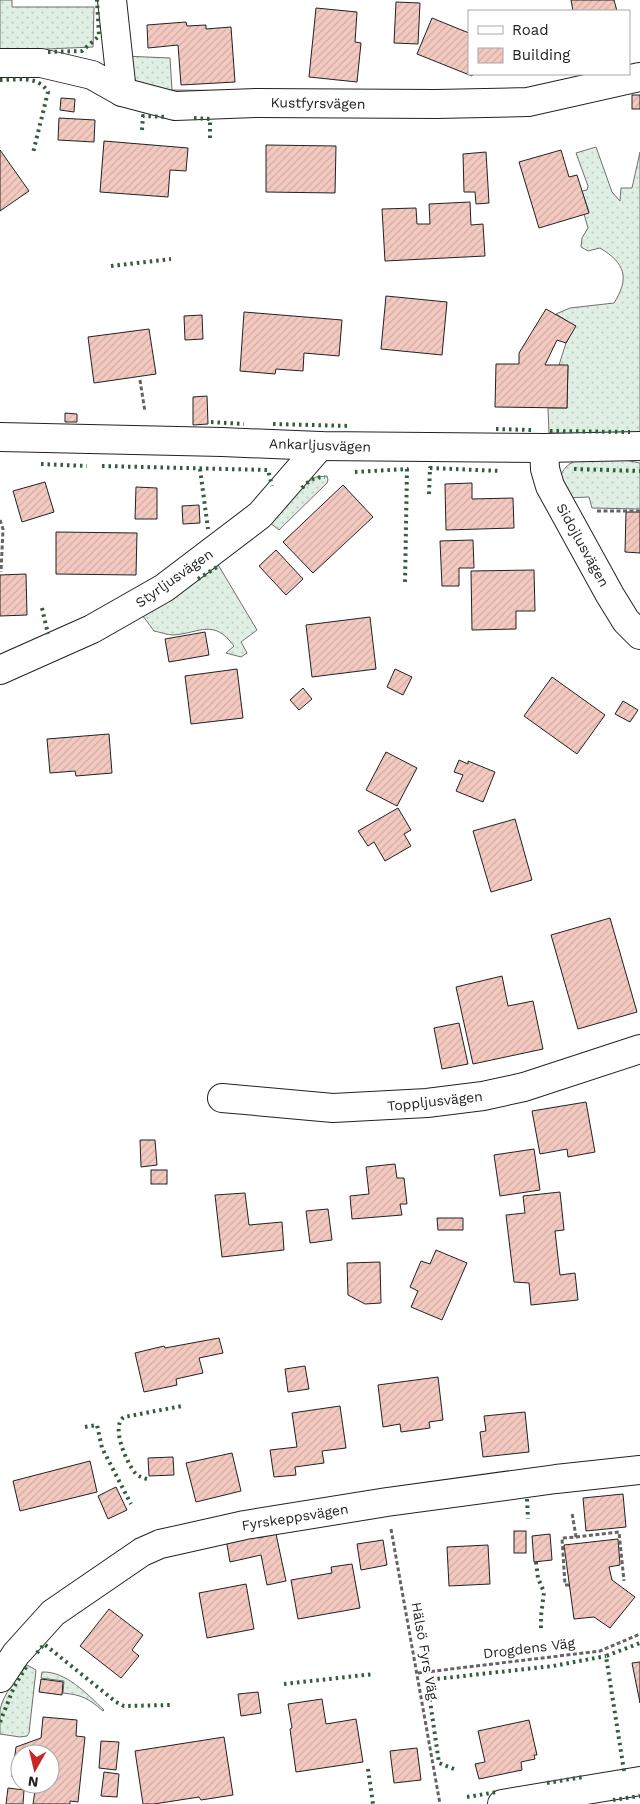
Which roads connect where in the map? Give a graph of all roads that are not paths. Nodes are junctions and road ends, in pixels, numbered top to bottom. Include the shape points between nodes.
1 (112, 0) edge
2 (0, 63) edge
3 (640, 77) edge
4 (122, 92) junction
5 (0, 437) edge
6 (320, 446) junction
7 (640, 446) edge
8 (544, 448) junction
9 (640, 635) edge
10 (0, 670) edge
11 (640, 1049) edge
12 (222, 1098) dead end
13 (640, 1470) edge
14 (0, 1678) edge
15 (640, 1781) edge
16 (542, 1801) edge
17 (502, 1804) edge

1 - 4 street
2 - 4 street, Kustfyrsvägen via 41,63 92,75
3 - 4 street, Kustfyrsvägen via 528,102 175,106
5 - 6 street, Ankarljusvägen
6 - 8 street, Ankarljusvägen
6 - 10 street, Styrljusvägen via 260,515 164,588 92,629
7 - 8 street, Ankarljusvägen
8 - 9 street, Sidojlusvägen via 550,486 626,621
11 - 12 street, Toppljusvägen via 524,1087 427,1103 333,1108
13 - 14 street, Fyrskeppsvägen via 387,1502 177,1539 151,1548 53,1613 16,1654
15 - 16 street
16 - 17 street

